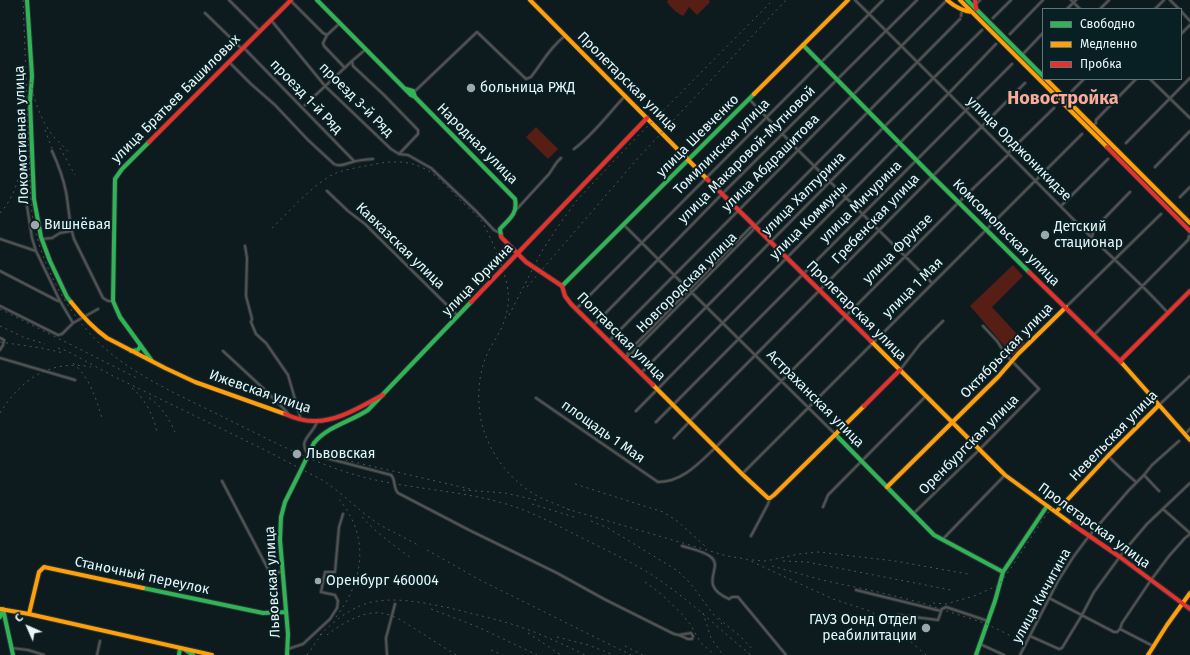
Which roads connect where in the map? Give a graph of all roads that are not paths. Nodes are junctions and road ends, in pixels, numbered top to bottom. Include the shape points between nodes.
1 (28, 0) edge
2 (229, 0) edge
3 (290, 0) edge
4 (317, 0) edge
5 (530, 0) edge
6 (848, 0) edge
7 (855, 0) edge
8 (883, 0) edge
9 (916, 0) edge
10 (947, 0) edge
11 (960, 0) edge
12 (967, 0) edge
13 (1011, 0) edge
14 (1042, 0) edge
15 (1071, 0) edge
16 (1109, 0) edge
17 (1164, 0) edge
18 (1170, 0) edge
19 (1075, 1) edge
20 (976, 5) edge
21 (1101, 8) edge
22 (1155, 8) edge
23 (1178, 8) edge
24 (962, 10) junction
25 (1182, 12) edge
26 (205, 13) dead end
27 (869, 14) junction
28 (994, 18) dead end
29 (271, 20) junction
30 (1190, 21) edge
31 (340, 22) junction
32 (1190, 25) edge
33 (886, 30) junction
34 (982, 30) dead end
35 (260, 31) junction
36 (1182, 33) edge
37 (1010, 34) dead end
38 (1042, 34) edge
39 (327, 35) junction
40 (566, 35) junction
41 (996, 44) dead end
42 (803, 45) junction
43 (902, 46) junction
44 (243, 48) junction
45 (366, 49) junction
46 (1022, 55) junction
47 (352, 61) junction
48 (229, 62) junction
49 (918, 62) junction
50 (821, 63) junction
51 (1012, 64) dead end
52 (345, 68) junction
53 (1042, 75) edge
54 (1042, 76) edge
55 (934, 78) junction
56 (1190, 78) edge
57 (837, 79) junction
58 (1046, 80) edge
59 (1047, 80) edge
60 (1083, 80) edge
61 (1135, 80) edge
62 (1151, 80) edge
63 (1026, 83) dead end
64 (325, 86) junction
65 (1072, 91) dead end
66 (949, 93) junction
67 (414, 95) junction
68 (853, 95) junction
69 (625, 96) junction
70 (1170, 98) junction
71 (750, 100) junction
72 (305, 105) dead end
73 (1054, 108) dead end
74 (966, 110) junction
75 (868, 111) junction
76 (766, 117) junction
77 (647, 118) junction
78 (1190, 118) edge
79 (1093, 126) junction
80 (884, 127) junction
81 (983, 127) junction
82 (1190, 131) edge
83 (782, 134) junction
84 (1082, 134) dead end
85 (900, 143) junction
86 (1126, 143) dead end
87 (574, 149) dead end
88 (798, 150) junction
89 (52, 151) dead end
90 (1009, 153) junction
91 (399, 154) junction
92 (561, 158) dead end
93 (373, 159) dead end
94 (916, 159) junction
95 (1108, 159) dead end
96 (689, 160) junction
97 (354, 161) junction
98 (814, 166) junction
99 (1155, 167) dead end
100 (932, 176) junction
101 (706, 178) junction
102 (1036, 180) junction
103 (831, 182) junction
104 (1190, 187) edge
105 (327, 191) dead end
106 (1130, 192) dead end
107 (25, 194) dead end
108 (722, 194) junction
109 (846, 197) junction
110 (1180, 197) dead end
111 (959, 202) junction
112 (1061, 206) junction
113 (516, 210) junction
114 (738, 210) junction
115 (863, 214) junction
116 (1161, 214) dead end
117 (1190, 223) edge
118 (624, 225) junction
119 (755, 226) junction
120 (1095, 228) junction
121 (986, 229) junction
122 (879, 230) junction
123 (1085, 230) junction
124 (71, 231) junction
125 (500, 233) junction
126 (1190, 234) edge
127 (1092, 237) junction
128 (0, 239) edge
129 (42, 239) junction
130 (642, 242) junction
131 (771, 242) junction
132 (245, 246) dead end
133 (36, 251) junction
134 (518, 254) junction
135 (905, 257) junction
136 (787, 258) junction
137 (658, 259) junction
138 (1115, 260) junction
139 (0, 271) edge
140 (803, 274) junction
141 (674, 275) junction
142 (932, 283) junction
143 (562, 286) junction
144 (1143, 286) junction
145 (689, 290) junction
146 (820, 290) junction
147 (1190, 291) edge
148 (691, 293) junction
149 (60, 301) junction
150 (113, 301) junction
151 (0, 306) edge
152 (706, 307) junction
153 (1066, 307) junction
154 (98, 309) dead end
155 (576, 309) junction
156 (1168, 313) junction
157 (458, 316) junction
158 (846, 316) junction
159 (83, 317) junction
160 (943, 321) dead end
161 (73, 323) junction
162 (722, 323) junction
163 (593, 326) junction
164 (983, 326) dead end
165 (1094, 335) junction
166 (0, 338) edge
167 (738, 338) junction
168 (609, 341) junction
169 (872, 343) junction
170 (140, 344) junction
171 (0, 350) edge
172 (131, 351) junction
173 (223, 351) dead end
174 (755, 355) junction
175 (0, 358) edge
176 (626, 358) junction
177 (1012, 361) junction
178 (153, 362) junction
179 (1120, 362) junction
180 (900, 370) junction
181 (641, 373) junction
182 (1190, 376) edge
183 (75, 380) dead end
184 (780, 381) junction
185 (657, 389) junction
186 (383, 395) junction
187 (926, 396) junction
188 (536, 398) dead end
189 (1159, 404) junction
190 (673, 405) junction
191 (358, 407) junction
192 (808, 408) junction
193 (636, 411) dead end
194 (361, 415) junction
195 (290, 417) junction
196 (301, 420) junction
197 (690, 421) junction
198 (317, 422) junction
199 (656, 422) dead end
200 (953, 422) junction
201 (1190, 430) edge
202 (835, 434) junction
203 (1185, 434) junction
204 (674, 438) dead end
205 (1179, 440) dead end
206 (1190, 440) edge
207 (314, 443) joint
208 (716, 447) junction
209 (980, 449) junction
210 (1108, 456) junction
211 (862, 461) junction
212 (742, 474) junction
213 (1005, 475) junction
214 (1144, 475) junction
215 (222, 481) dead end
216 (658, 482) joint
217 (1136, 482) junction
218 (1190, 483) edge
219 (887, 487) junction
220 (1159, 491) dead end
221 (770, 498) junction
222 (823, 506) dead end
223 (1047, 506) junction
224 (1163, 509) junction
225 (1056, 512) junction
226 (343, 514) dead end
227 (913, 514) junction
228 (1190, 533) edge
229 (751, 536) dead end
230 (1089, 536) junction
231 (942, 540) junction
232 (682, 546) dead end
233 (1120, 557) junction
234 (282, 572) junction
235 (1003, 572) junction
236 (1151, 580) junction
237 (856, 590) dead end
238 (1190, 592) edge
239 (1049, 598) junction
240 (1182, 603) junction
241 (395, 604) dead end
242 (1, 609) edge
243 (1190, 609) edge
244 (941, 611) junction
245 (286, 612) junction
246 (29, 614) junction
247 (898, 615) dead end
248 (1082, 615) junction
249 (0, 617) edge
250 (988, 621) junction
251 (1120, 629) junction
252 (679, 634) junction
253 (1030, 636) junction
254 (100, 641) dead end
255 (980, 644) junction
256 (1153, 646) junction
257 (12, 648) junction
258 (182, 648) junction
259 (288, 649) junction
260 (197, 654) edge
261 (13, 655) edge
262 (44, 655) edge
263 (97, 655) edge
264 (179, 655) edge
265 (193, 655) edge
266 (212, 655) edge
267 (287, 655) edge
268 (386, 655) edge
269 (786, 655) edge
270 (976, 655) edge
271 (1004, 655) edge
272 (1020, 655) edge
273 (1149, 655) edge

1 - 129 main road, Локомотивная улица via 34,199
2 - 35 street
3 - 29 main road, улица Братьев Башиловых
3 - 39 street
4 - 31 main road, Народная улица
5 - 40 main road, Пролетарская улица
6 - 42 main road, улица Шевченко
7 - 27 street, улица Орджоникидзе
8 - 27 street, Томилинская улица
9 - 33 street, улица Макаровой-Мутновой
10 - 24 main road
10 - 43 street, улица Абдрашитова
11 - 20 main road
12 - 20 main road
13 - 28 street
14 - 37 street
15 - 19 street
16 - 21 street
17 - 22 street
18 - 23 street
20 - 24 main road
20 - 46 main road
20 - 54 main road
24 - 49 street, Новгородская улица via 960,17
25 - 30 street
26 - 44 street, проезд 1-й Ряд
27 - 33 street, улица Орджоникидзе
27 - 50 street, Томилинская улица
29 - 35 main road, улица Братьев Башиловых
29 - 64 street, проезд 3-й Ряд
31 - 39 street
31 - 45 main road, Народная улица
32 - 36 street
33 - 43 street, улица Орджоникидзе
33 - 57 street, улица Макаровой-Мутновой
34 - 55 street, улица Халтурина
35 - 44 main road, улица Братьев Башиловых
38 - 46 street
39 - 52 street via 324,46
40 - 67 street via 552,48 531,77 526,79 477,32
40 - 69 main road, Пролетарская улица
41 - 66 street, улица Коммуны
42 - 50 main road, Комсомольская улица
42 - 71 main road, улица Шевченко
43 - 49 street, улица Орджоникидзе
43 - 68 street, улица Абдрашитова
44 - 48 main road, улица Братьев Башиловых
44 - 97 street, проезд 1-й Ряд
45 - 47 street
45 - 67 main road, Народная улица via 411,95
46 - 53 main road
47 - 52 street
47 - 91 street via 353,66 418,130 418,134
48 - 97 street via 334,164 339,166
48 - 150 main road, улица Братьев Башиловых via 116,175
49 - 55 street, улица Орджоникидзе
49 - 75 street, Новгородская улица
50 - 57 main road, Комсомольская улица
50 - 76 street, Томилинская улица
51 - 74 street, улица Мичурина
52 - 64 street
55 - 66 street, улица Орджоникидзе
55 - 80 street, улица Халтурина
56 - 70 street
57 - 68 main road, Комсомольская улица
57 - 83 street, улица Макаровой-Мутновой
58 - 126 main road
59 - 79 main road
60 - 65 street
61 - 79 street
62 - 70 street
63 - 81 street, Гребенская улица
64 - 72 street
64 - 91 street, проезд 3-й Ряд
66 - 74 street, улица Орджоникидзе
66 - 85 street, улица Коммуны
67 - 113 main road, Народная улица via 515,198
68 - 75 main road, Комсомольская улица
68 - 88 street, улица Абдрашитова
69 - 77 main road, Пролетарская улица
69 - 87 street via 599,126
70 - 78 street
70 - 86 street
71 - 76 street
71 - 96 main road, улица Шевченко
73 - 90 street, улица Фрунзе
74 - 81 street, улица Орджоникидзе
74 - 94 street, улица Мичурина
75 - 80 main road, Комсомольская улица
75 - 98 street, Новгородская улица
76 - 83 street
76 - 101 street, Томилинская улица
77 - 96 main road, Пролетарская улица
77 - 134 main road, улица Юркина
79 - 117 main road
80 - 85 main road, Комсомольская улица
80 - 103 street, улица Халтурина
81 - 90 street, улица Орджоникидзе
81 - 100 street, Гребенская улица
82 - 99 street
83 - 88 street
83 - 108 street, улица Макаровой-Мутновой
84 - 102 street, улица 1 Мая
85 - 94 main road, Комсомольская улица
85 - 109 street, улица Коммуны
88 - 98 street
88 - 114 street, улица Абдрашитова
89 - 124 street via 61,171
90 - 102 street, улица Орджоникидзе
90 - 111 street, улица Фрунзе
91 - 125 street, Полтавская улица via 408,155 431,168
92 - 113 street
93 - 97 street
94 - 100 main road, Комсомольская улица
94 - 115 street, улица Мичурина
95 - 112 street
96 - 101 main road, Пролетарская улица
96 - 118 main road, улица Шевченко
98 - 103 street
98 - 119 street, Новгородская улица
100 - 111 main road, Комсомольская улица
100 - 122 street, Гребенская улица
101 - 108 main road, Пролетарская улица
101 - 130 street, Томилинская улица
102 - 112 street, улица Орджоникидзе
102 - 121 street, улица 1 Мая
103 - 109 street
103 - 131 street, улица Халтурина
104 - 110 street
105 - 157 street, Кавказская улица via 365,224
106 - 120 street
107 - 133 street
108 - 114 main road, Пролетарская улица
108 - 137 street, улица Макаровой-Мутновой
109 - 115 street
109 - 136 street, улица Коммуны
111 - 121 main road, Комсомольская улица
111 - 135 street, улица Фрунзе
112 - 123 street, улица Орджоникидзе
113 - 125 main road via 502,226
114 - 119 main road, Пролетарская улица
114 - 141 street, улица Абдрашитова
115 - 122 street
115 - 140 street, улица Мичурина
116 - 138 street, Октябрьская улица
118 - 130 street, Астраханская улица
118 - 143 main road, улица Шевченко
119 - 131 main road, Пролетарская улица
119 - 145 street, Новгородская улица via 751,227
119 - 148 street, Новгородская улица via 754,230
120 - 123 street
120 - 127 street
121 - 142 street, улица 1 Мая
121 - 153 main road, Комсомольская улица
122 - 135 street
122 - 146 street, Гребенская улица
123 - 127 street, улица Орджоникидзе
124 - 129 street
124 - 150 street via 103,298
125 - 134 main road, Полтавская улица
126 - 144 street via 1188,240
127 - 138 street, улица Орджоникидзе
128 - 133 street
129 - 159 main road, Локомотивная улица via 64,292
130 - 137 street, Астраханская улица
130 - 155 street, Томилинская улица
131 - 136 main road, Пролетарская улица
131 - 152 street, улица Халтурина
132 - 196 street via 246,296 251,322 256,334 266,343 288,374
133 - 149 street
134 - 143 main road, Полтавская улица
134 - 157 main road, улица Юркина
135 - 142 street
135 - 158 street, улица Фрунзе
136 - 140 main road, Пролетарская улица
136 - 162 street, улица Коммуны
137 - 141 street, Астраханская улица
137 - 163 street, улица Макаровой-Мутновой
138 - 144 street, улица Орджоникидзе
138 - 153 street, Октябрьская улица
139 - 149 street
140 - 146 main road, Пролетарская улица
140 - 167 street, улица Мичурина
141 - 145 street, Астраханская улица
141 - 168 street, улица Абдрашитова
142 - 169 street, улица 1 Мая
143 - 155 main road, Полтавская улица via 562,292
144 - 156 street, улица Орджоникидзе
144 - 165 street
145 - 148 street, Астраханская улица
145 - 176 street, Новгородская улица via 629,351
146 - 158 main road, Пролетарская улица
146 - 174 street, Гребенская улица
147 - 156 main road
148 - 152 street, Астраханская улица
148 - 176 street, Новгородская улица
149 - 161 street
150 - 170 main road via 120,317
151 - 161 street via 58,335
152 - 162 street, Астраханская улица
152 - 181 street, улица Халтурина
153 - 165 main road, Комсомольская улица
153 - 177 main road, Октябрьская улица
154 - 159 street
155 - 163 main road, Полтавская улица
156 - 179 main road
157 - 186 main road, улица Юркина
158 - 169 main road, Пролетарская улица
158 - 184 street, улица Фрунзе
159 - 161 street
159 - 172 main road, Локомотивная улица via 101,334
160 - 180 street via 920,344
162 - 167 street, Астраханская улица
162 - 185 street, улица Коммуны
163 - 168 main road, Полтавская улица
164 - 177 street
165 - 179 main road, Комсомольская улица
166 - 171 street via 4,342
167 - 174 street, Астраханская улица
167 - 190 street, улица Мичурина
168 - 176 main road, Полтавская улица
169 - 180 main road, Пролетарская улица
169 - 192 street, улица 1 Мая
170 - 172 main road via 138,350
170 - 178 main road
172 - 178 main road, Локомотивная улица
173 - 195 street
174 - 184 street, Астраханская улица
174 - 197 street, Гребенская улица
175 - 183 street
176 - 181 main road, Полтавская улица
177 - 200 main road, Октябрьская улица
177 - 209 street, Оренбургская улица via 1039,389
178 - 195 main road, Ижевская улица via 195,382
179 - 189 main road, Комсомольская улица
180 - 187 main road, Пролетарская улица
180 - 202 main road
181 - 185 main road, Полтавская улица
182 - 189 street, Невельская улица
184 - 192 street, Астраханская улица
184 - 208 street, улица Фрунзе
185 - 190 main road, Полтавская улица
185 - 193 street, улица Коммуны
186 - 191 main road, Ижевская улица
186 - 194 main road, улица Юркина
187 - 200 main road, Пролетарская улица
187 - 211 street
188 - 216 street, площадь 1 Мая
189 - 203 main road, Комсомольская улица
189 - 210 main road, Невельская улица
190 - 197 main road, Полтавская улица
190 - 199 street, улица Мичурина
191 - 194 main road via 363,411
191 - 198 main road, Ижевская улица via 334,419
192 - 202 street, Астраханская улица
192 - 212 street, улица 1 Мая
194 - 207 main road, улица Юркина via 326,431
195 - 196 main road, Ижевская улица
196 - 198 main road, Ижевская улица
197 - 204 street, Гребенская улица
197 - 208 main road, Полтавская улица
198 - 252 street via 303,447 307,453 391,475 398,493 604,599 674,634
200 - 209 main road, Пролетарская улица
200 - 219 main road, Октябрьская улица
201 - 203 street
202 - 211 main road, Астраханская улица
202 - 221 main road
203 - 206 main road, Комсомольская улица
205 - 214 street, улица Кичигина
207 - 234 main road, Львовская улица, bridge via 281,513
208 - 212 main road, Полтавская улица
208 - 216 street, улица Фрунзе via 687,473
209 - 213 main road, Пролетарская улица
209 - 227 street, Оренбургская улица
210 - 217 street
210 - 225 main road, Невельская улица
211 - 219 main road, Астраханская улица
211 - 222 street via 828,495
212 - 221 main road, Полтавская улица
213 - 223 main road, Пролетарская улица
213 - 231 street
214 - 217 street, улица Кичигина
214 - 220 street
215 - 234 street via 269,571
217 - 230 street, улица Кичигина
218 - 224 street
219 - 227 main road, Астраханская улица
221 - 229 street
223 - 225 main road, Пролетарская улица
223 - 235 main road
224 - 228 street
224 - 233 street
225 - 230 main road, Пролетарская улица
226 - 259 street via 339,527 335,572 325,572 322,592 335,595 338,601 337,608 330,619 303,644
227 - 231 main road, Астраханская улица
228 - 236 street
230 - 233 main road, Пролетарская улица
230 - 239 street, улица Кичигина via 1069,562
231 - 235 main road, Астраханская улица
232 - 269 street via 711,557 715,565 712,586 715,590 728,599 738,598
233 - 236 main road, Пролетарская улица
233 - 248 street via 1094,592
234 - 245 main road, Львовская улица
235 - 250 main road
236 - 240 main road, Пролетарская улица
236 - 251 street
237 - 244 street
238 - 240 main road
239 - 248 street
239 - 253 street, улица Кичигина
240 - 243 main road, Пролетарская улица
240 - 256 main road
241 - 268 street via 386,638
242 - 246 main road
242 - 249 main road
242 - 257 main road
244 - 247 street via 938,620
244 - 250 street via 946,607
245 - 246 main road, Станочный переулок via 263,613 44,567 39,572
245 - 259 main road, Львовская улица
246 - 258 main road
248 - 251 street via 1114,632
248 - 253 street via 1062,648
250 - 255 main road
251 - 256 street
252 - 252 street via 691,633 693,636 692,639 688,639
253 - 272 street, улица Кичигина
254 - 263 street
255 - 270 main road
255 - 271 street
256 - 273 main road
257 - 261 main road
257 - 262 street
258 - 260 main road
258 - 264 main road
258 - 265 main road
259 - 267 main road, Львовская улица
260 - 266 main road

